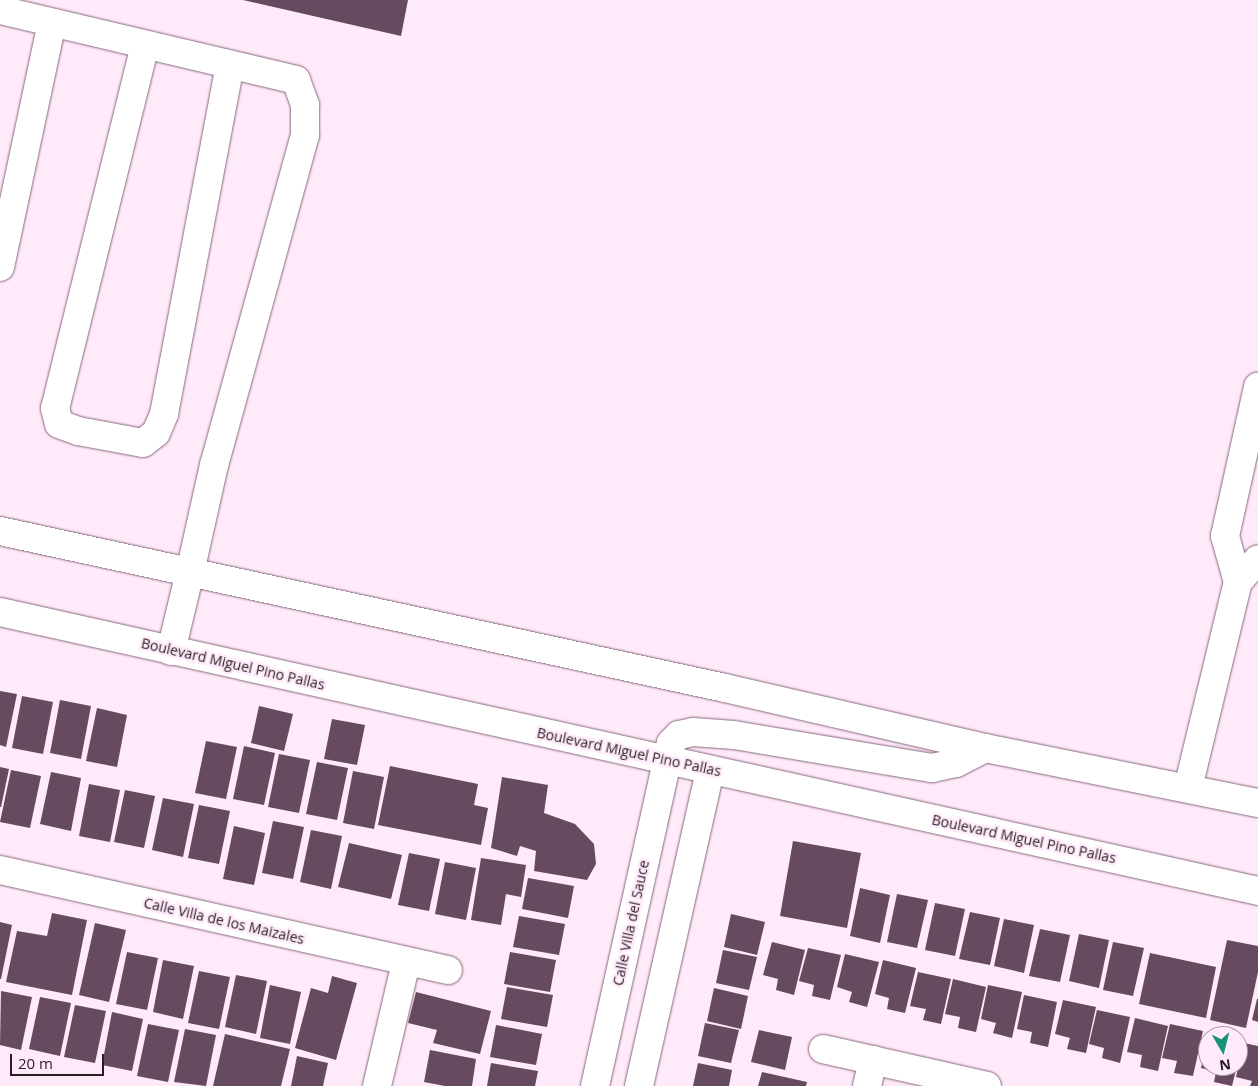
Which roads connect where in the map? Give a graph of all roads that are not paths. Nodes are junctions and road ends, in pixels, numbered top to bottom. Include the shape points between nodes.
1 (0, 10) edge
2 (52, 23) junction
3 (145, 45) junction
4 (230, 65) junction
5 (0, 267) edge
6 (1258, 387) edge
7 (0, 531) edge
8 (1258, 559) edge
9 (190, 572) junction
10 (1248, 584) edge
11 (0, 612) edge
12 (172, 651) junction
13 (985, 748) junction
14 (667, 760) junction
15 (710, 770) junction
16 (1188, 788) junction
17 (1258, 803) edge
18 (0, 870) edge
19 (1258, 890) edge
20 (406, 962) junction
21 (448, 970) dead end
22 (823, 1049) dead end
23 (870, 1073) edge
24 (377, 1086) edge
25 (595, 1086) edge
26 (639, 1086) edge
27 (987, 1086) edge

1 - 2 main road
2 - 3 main road
2 - 5 main road
3 - 4 main road
3 - 4 main road via 55,408 59,424 78,431 143,443 156,434 164,414
4 - 9 main road via 296,80 305,105 305,136 214,466
6 - 10 main road via 1225,536
7 - 9 main road
8 - 10 main road
9 - 12 main road
9 - 13 main road
10 - 16 main road
11 - 12 main road, Boulevard Miguel Pino Pallas
12 - 14 main road, Boulevard Miguel Pino Pallas
13 - 14 main road, Calle Villa del Sauce via 956,763 932,768 693,732 679,735 671,743
13 - 16 main road
14 - 15 main road, Boulevard Miguel Pino Pallas
14 - 25 main road, Calle Villa del Sauce
15 - 19 main road, Boulevard Miguel Pino Pallas
15 - 26 main road
16 - 17 main road
18 - 20 main road, Calle Villa de los Maizales
20 - 21 main road, Calle Villa de los Maizales
20 - 24 main road
22 - 23 main road
23 - 27 main road

